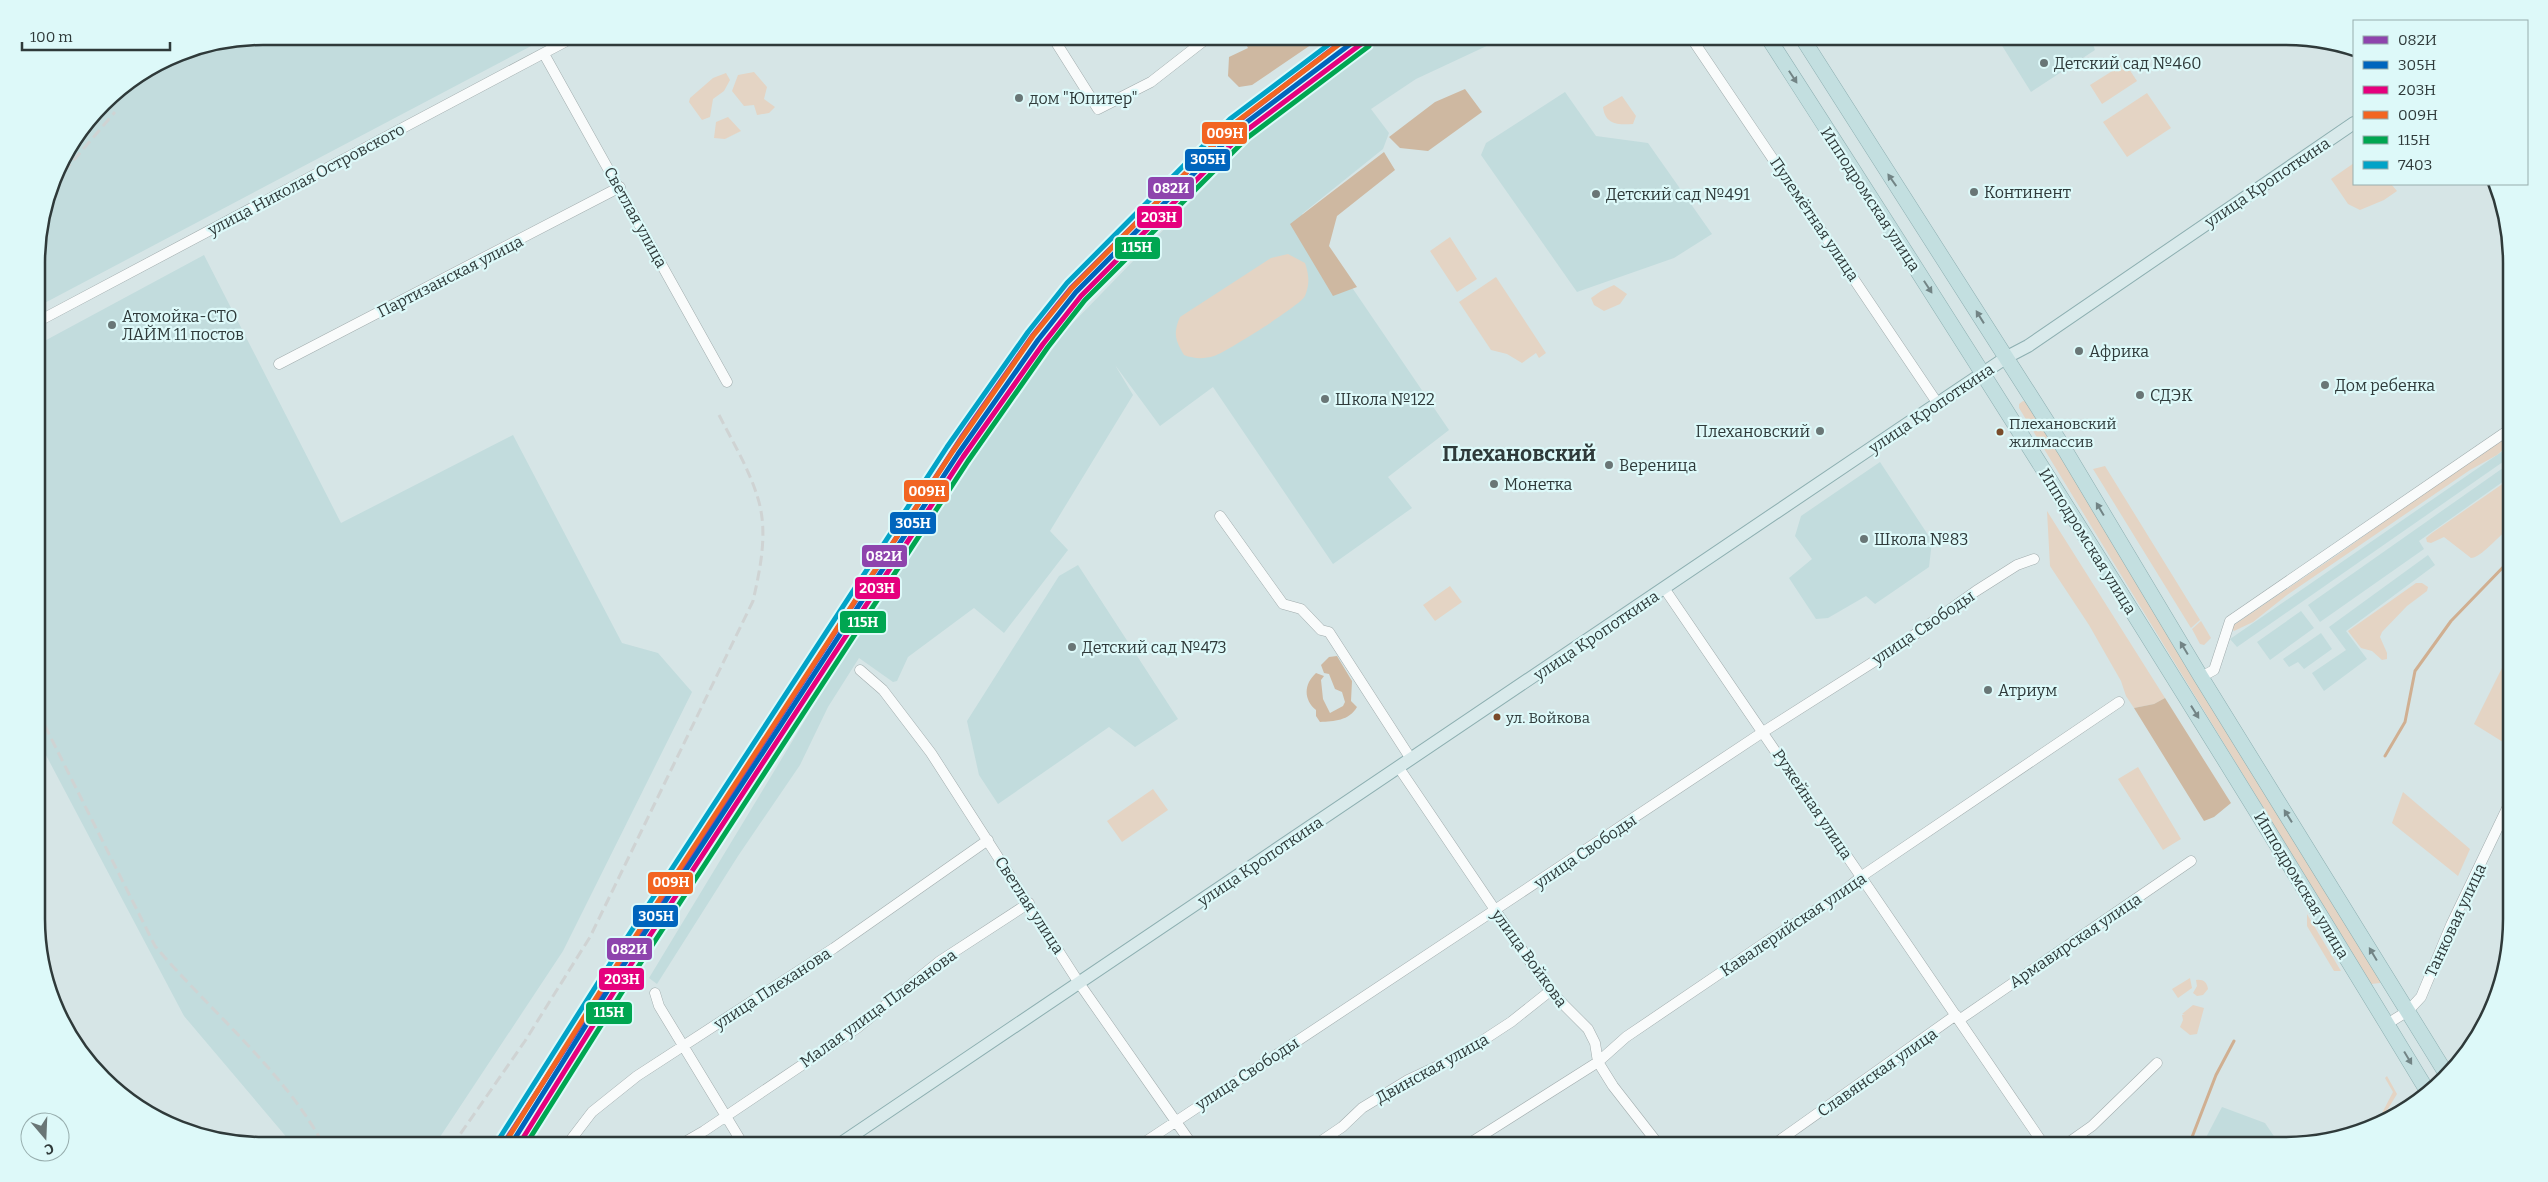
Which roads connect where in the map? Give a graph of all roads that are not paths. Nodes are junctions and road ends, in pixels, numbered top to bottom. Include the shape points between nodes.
1 (560, 45) edge
2 (1058, 45) edge
3 (1198, 45) edge
4 (1696, 45) edge
5 (1772, 45) edge
6 (1807, 45) edge
7 (544, 54) junction
8 (2353, 124) edge
9 (620, 187) junction
10 (45, 318) edge
11 (2007, 357) junction
12 (279, 364) dead end
13 (1984, 374) junction
14 (727, 382) dead end
15 (1938, 404) junction
16 (2503, 434) edge
17 (1220, 516) dead end
18 (2034, 560) dead end
19 (1664, 588) junction
20 (860, 670) dead end
21 (2201, 677) junction
22 (2119, 702) dead end
23 (1763, 732) junction
24 (1412, 759) junction
25 (1399, 768) junction
26 (2503, 817) edge
27 (988, 840) junction
28 (2191, 861) dead end
29 (1862, 876) junction
30 (1029, 904) junction
31 (1494, 912) junction
32 (2390, 982) junction
33 (1079, 983) junction
34 (1550, 991) junction
35 (655, 993) dead end
36 (2370, 996) junction
37 (2408, 1011) junction
38 (1958, 1017) junction
39 (2387, 1024) junction
40 (684, 1045) junction
41 (1598, 1062) junction
42 (2157, 1063) dead end
43 (2444, 1068) edge
44 (2425, 1087) edge
45 (726, 1114) junction
46 (1176, 1120) junction
47 (573, 1137) edge
48 (694, 1137) edge
49 (739, 1137) edge
50 (850, 1137) edge
51 (1151, 1137) edge
52 (1188, 1137) edge
53 (1327, 1137) edge
54 (1482, 1137) edge
55 (1653, 1137) edge
56 (1785, 1137) edge
57 (2039, 1137) edge
58 (2076, 1137) edge

1 - 7 street, улица Николая Островского
2 - 3 street via 1098,109 1151,82
4 - 15 street, Пулемётная улица
5 -> 13 highway, Ипподромская улица
11 -> 6 highway, Ипподромская улица
7 - 9 street, Светлая улица
7 - 10 street, улица Николая Островского
8 - 11 main road, улица Кропоткина via 2028,346
9 - 12 street, Партизанская улица
9 - 14 street, Светлая улица
11 - 13 main road, улица Кропоткина
21 -> 11 highway, Ипподромская улица
13 - 15 main road, улица Кропоткина
13 -> 36 highway, Ипподромская улица
15 - 19 main road, улица Кропоткина
16 - 21 street via 2230,621 2214,670
17 - 24 street via 1283,604 1301,609 1321,630 1329,632
18 - 23 street, улица Свободы via 2017,565 1976,591 1900,645
19 - 23 street, Ружейная улица
19 - 24 main road, улица Кропоткина
20 - 27 street, Светлая улица via 883,690 931,753
32 -> 21 highway, Ипподромская улица
22 - 29 street, Кавалерийская улица
23 - 29 street, Ружейная улица
23 - 31 street, улица Свободы
24 - 25 main road, улица Кропоткина
25 - 31 street, улица Войкова via 1480,885
25 - 33 main road, улица Кропоткина
26 - 37 street, Танковая улица via 2421,997
27 - 30 street, Светлая улица
27 - 40 street, улица Плеханова via 834,948
28 - 38 street, Армавирская улица
29 - 38 street, Ружейная улица
29 - 41 street, Кавалерийская улица via 1838,896 1626,1037
30 - 33 street, Светлая улица
30 - 45 street, Малая улица Плеханова via 940,961 857,1028
31 - 34 street, улица Войкова
31 - 46 street, улица Свободы
32 - 36 highway via 2379,995
32 - 37 highway, Ипподромская улица
33 - 46 street, Светлая улица
33 - 50 main road, улица Кропоткина
34 - 41 street, улица Войкова via 1588,1029 1595,1043
34 - 53 street, Двинская улица via 1460,1056 1408,1080 1362,1108
35 - 40 street via 659,1006
36 - 39 highway, Ипподромская улица
37 - 39 street, Танковая улица
37 - 43 highway
38 - 56 street, Славянская улица
38 - 57 street, Ружейная улица
39 -> 44 highway
40 - 45 street
40 - 47 street, улица Плеханова via 637,1076 592,1112
41 - 54 street, Кавалерийская улица
41 - 55 street, улица Войкова
42 - 58 street
45 - 48 street, Малая улица Плеханова
45 - 49 street
46 - 51 street, улица Свободы
46 - 52 street, Светлая улица

